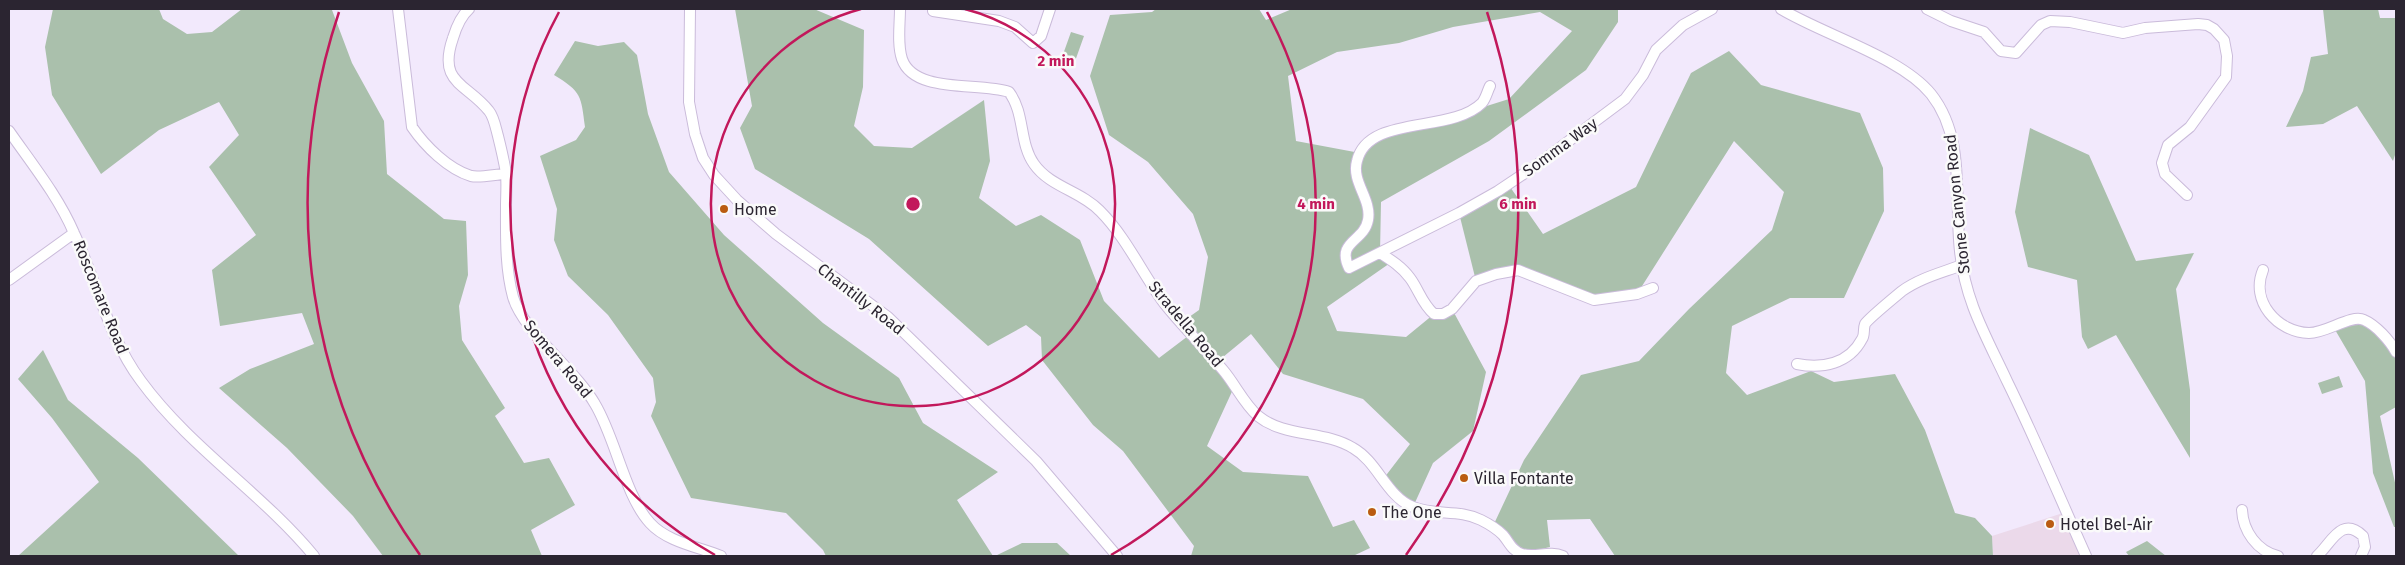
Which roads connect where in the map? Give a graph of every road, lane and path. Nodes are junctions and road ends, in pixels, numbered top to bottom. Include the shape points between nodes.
1 (398, 9) edge
2 (469, 9) edge
3 (690, 9) edge
4 (900, 9) edge
5 (1050, 9) edge
6 (1712, 9) edge
7 (1781, 9) edge
8 (1927, 9) edge
9 (933, 11) dead end
10 (1488, 89) dead end
11 (9, 131) edge
12 (506, 174) junction
13 (2187, 195) dead end
14 (74, 233) junction
15 (1380, 253) junction
16 (1962, 265) junction
17 (2263, 270) dead end
18 (9, 280) edge
19 (1653, 288) dead end
20 (2396, 352) edge
21 (1796, 364) dead end
22 (2242, 510) dead end
23 (314, 556) edge
24 (721, 556) edge
25 (1117, 556) edge
26 (1563, 556) edge
27 (2086, 556) edge
28 (2278, 556) edge
29 (2317, 556) edge
30 (2361, 556) edge

1 - 12 street via 412,127 422,142 451,166 472,176
2 - 12 street, Somera Road via 450,47 450,72 461,87 491,113
3 - 25 street, Chantilly Road via 689,102 694,134 714,175 776,234 888,316 1036,461
4 - 26 street, Stradella Road via 900,49 907,69 924,81 1009,92 1018,108 1027,149 1039,172 1098,209 1165,304 1224,371 1258,416 1278,428 1353,447 1376,467 1401,500 1413,507 1464,513 1480,519 1493,526 1520,554 1550,552
5 - 9 street via 1041,36 1033,42 1015,27 999,21
6 - 15 street, Somma Way via 1683,26 1656,50 1644,75 1625,99 1534,167 1490,196
7 - 16 street, Stone Canyon Road via 1900,68 1920,83 1938,104 1949,124 1955,154
8 - 13 street via 1984,32 2001,52 2008,54 2016,53 2041,25 2050,22 2123,33 2145,28 2207,25 2214,29 2224,40 2226,77 2190,127 2168,145 2162,163 2165,174
10 - 15 street, Somma Way via 1480,105 1462,115 1390,131 1372,137 1365,144 1355,172 1367,205 1368,222 1346,250 1345,259 1349,268
11 - 14 street, Roscomare Road via 50,188
12 - 24 street, Somera Road via 508,277 514,300 524,319 595,403 612,437 638,508 652,525 668,537
14 - 18 street
14 - 23 street, Roscomare Road via 110,328 141,382 183,430
15 - 19 street via 1410,278 1420,299 1434,314 1452,309 1476,281 1518,270 1594,300 1637,294
16 - 21 street via 1902,291 1865,324 1863,338 1856,348 1838,362 1813,368
16 - 27 street, Stone Canyon Road via 1976,319
17 - 20 street via 2258,281 2258,294 2272,318 2285,326 2310,333 2334,328 2354,318 2365,320 2389,340
22 - 28 street via 2242,520 2252,539
29 - 30 street via 2337,532 2346,529 2357,530 2363,536

